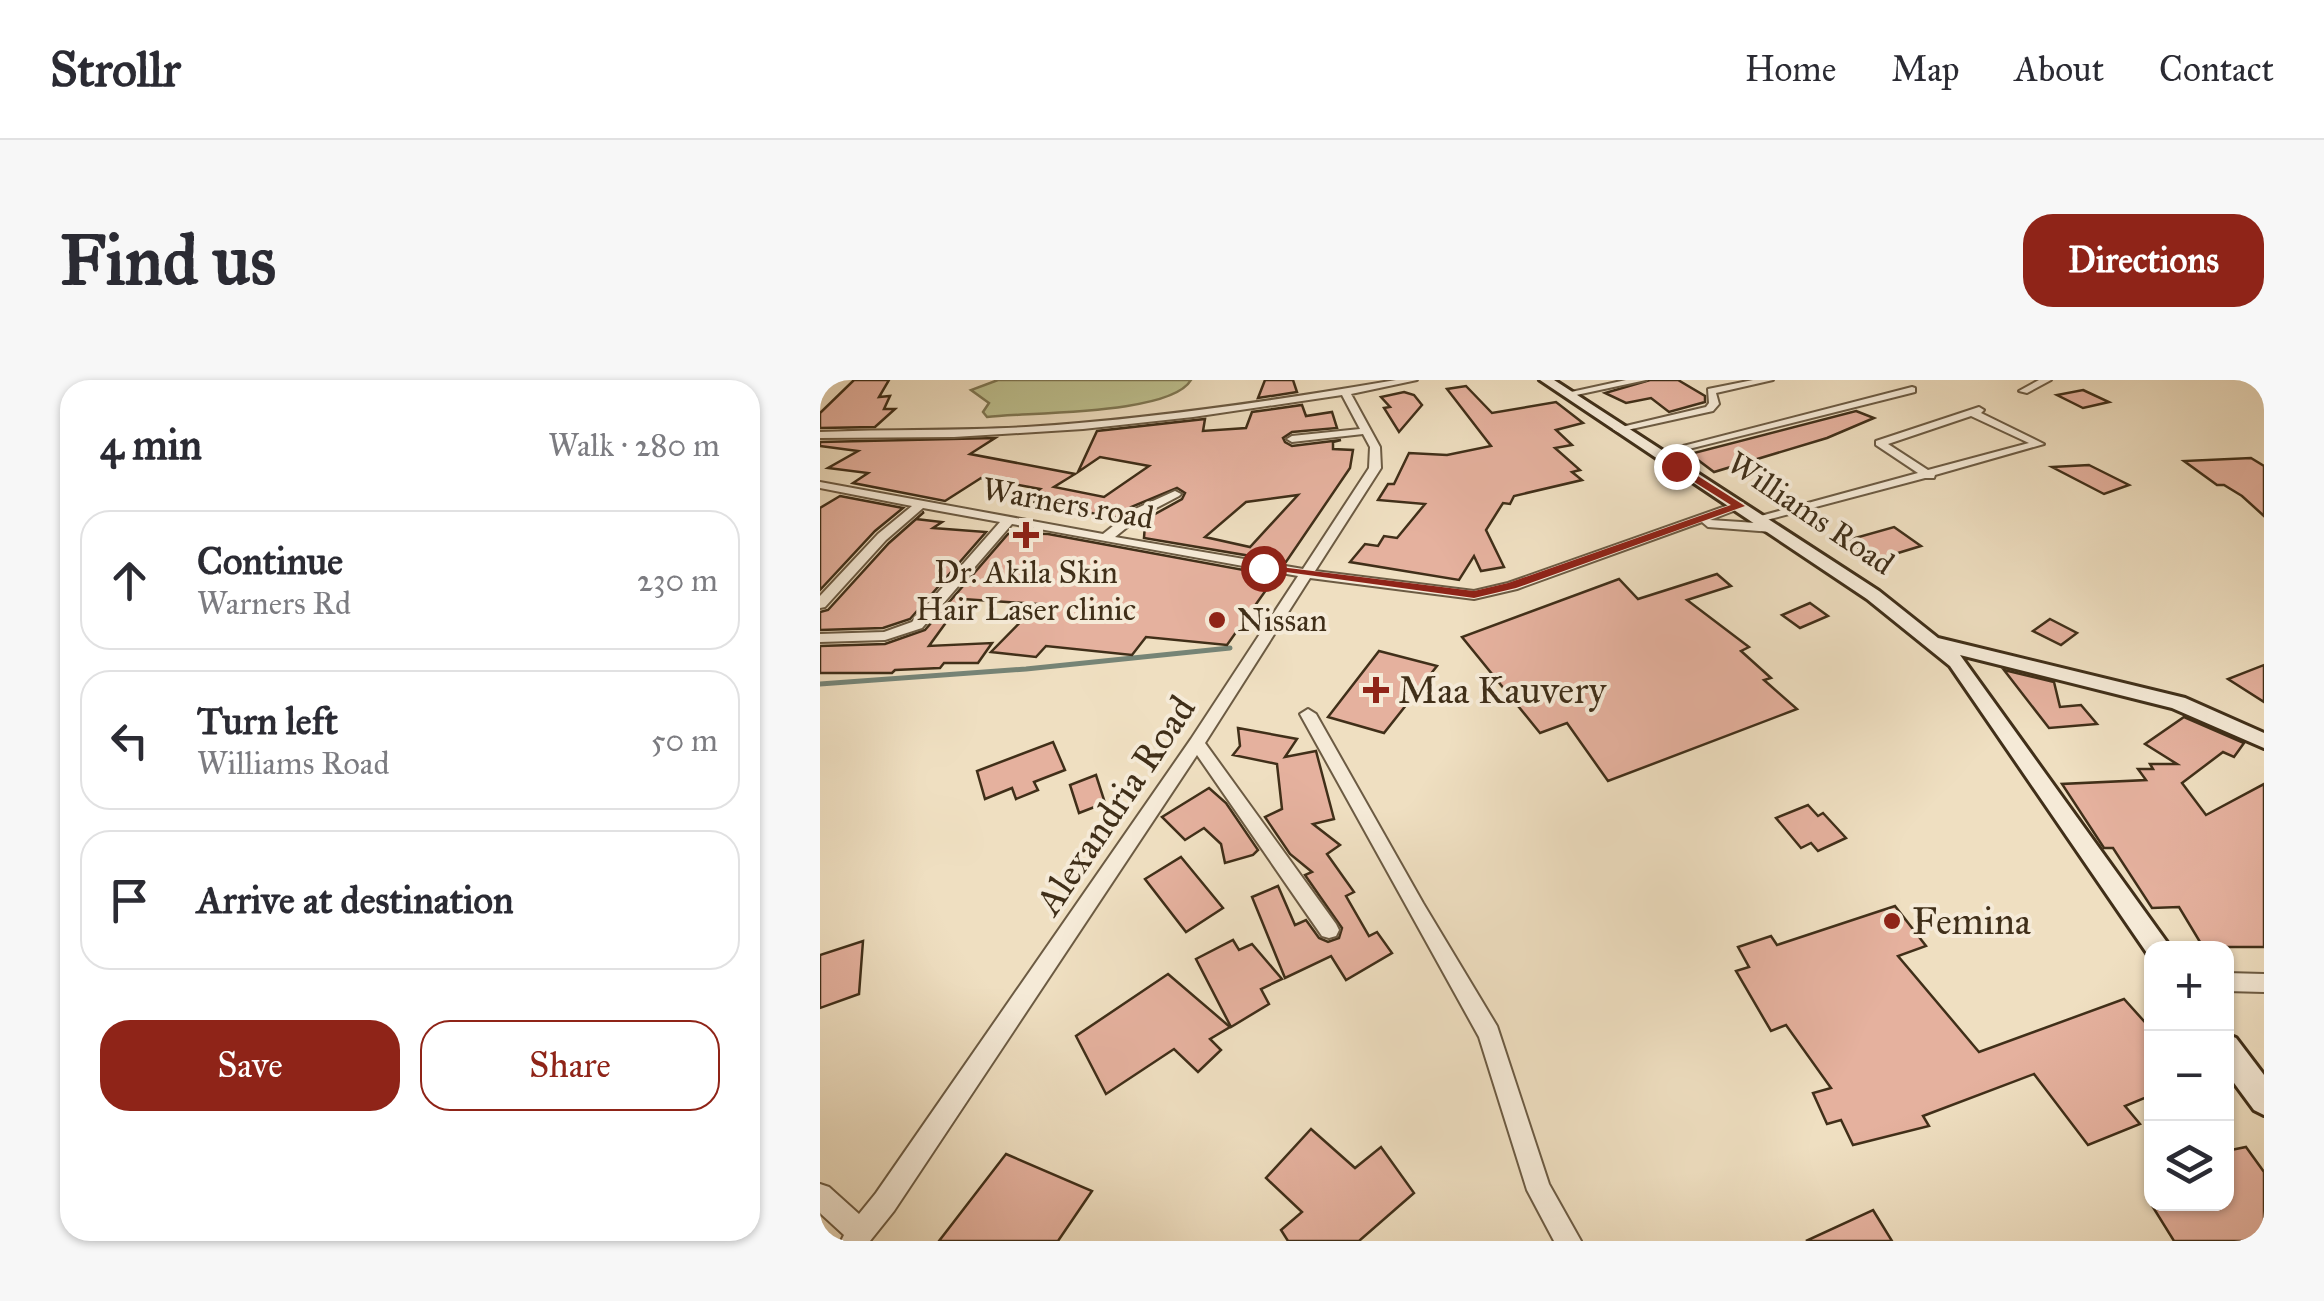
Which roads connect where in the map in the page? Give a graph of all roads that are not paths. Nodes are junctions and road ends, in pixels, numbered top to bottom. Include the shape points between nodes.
1 (1412, 380) edge
2 (1546, 380) edge
3 (1641, 380) edge
4 (1768, 380) edge
5 (2046, 380) edge
6 (1912, 390) dead end
7 (2024, 390) dead end
8 (1345, 392) junction
9 (1566, 394) junction
10 (1618, 428) junction
11 (1366, 431) junction
12 (820, 435) edge
13 (1292, 439) dead end
14 (1658, 454) junction
15 (1930, 476) junction
16 (823, 489) edge
17 (1174, 494) dead end
18 (922, 504) junction
19 (1740, 506) junction
20 (1009, 520) junction
21 (1766, 523) junction
22 (1688, 524) junction
23 (1106, 538) junction
24 (1308, 572) junction
25 (820, 604) edge
26 (820, 638) edge
27 (1932, 642) junction
28 (1308, 714) dead end
29 (2264, 741) edge
30 (1197, 743) junction
31 (1329, 930) dead end
32 (2153, 941) edge
33 (2234, 982) edge
34 (2264, 984) edge
35 (2234, 1057) edge
36 (2264, 1100) edge
37 (820, 1196) edge
38 (858, 1237) edge
39 (1568, 1241) edge

1 - 8 street
2 - 9 street, Williams Road
3 - 9 street
4 - 10 street via 1710,391 1709,410
5 - 7 street
6 - 14 street
8 - 11 street, Alexandria Road
8 - 12 street via 1025,429
9 - 10 street, Williams Road
10 - 14 street, Williams Road
11 - 13 street
11 - 24 street, Alexandria Road via 1375,468
14 - 19 street, Williams Road
15 - 15 street via 2039,444 1977,410 1880,443
15 - 21 street
16 - 18 street, Warners road
17 - 23 street
18 - 20 street, Warners road
18 - 25 street
19 - 21 street, Williams Road
19 - 22 street, Warners road
20 - 23 street, Warners road
20 - 26 street via 916,625 885,636
21 - 22 street
21 - 27 street, Williams Road
22 - 24 street, Warners road via 1474,594
23 - 24 street, Warners road
24 - 30 street, Alexandria Road
27 - 29 street, Williams Road via 2178,702
27 - 32 street, Williams Road via 1957,662
28 - 39 street via 1489,1033 1539,1190
30 - 31 street
30 - 38 street, Alexandria Road
33 - 34 street
35 - 36 street
37 - 38 street

